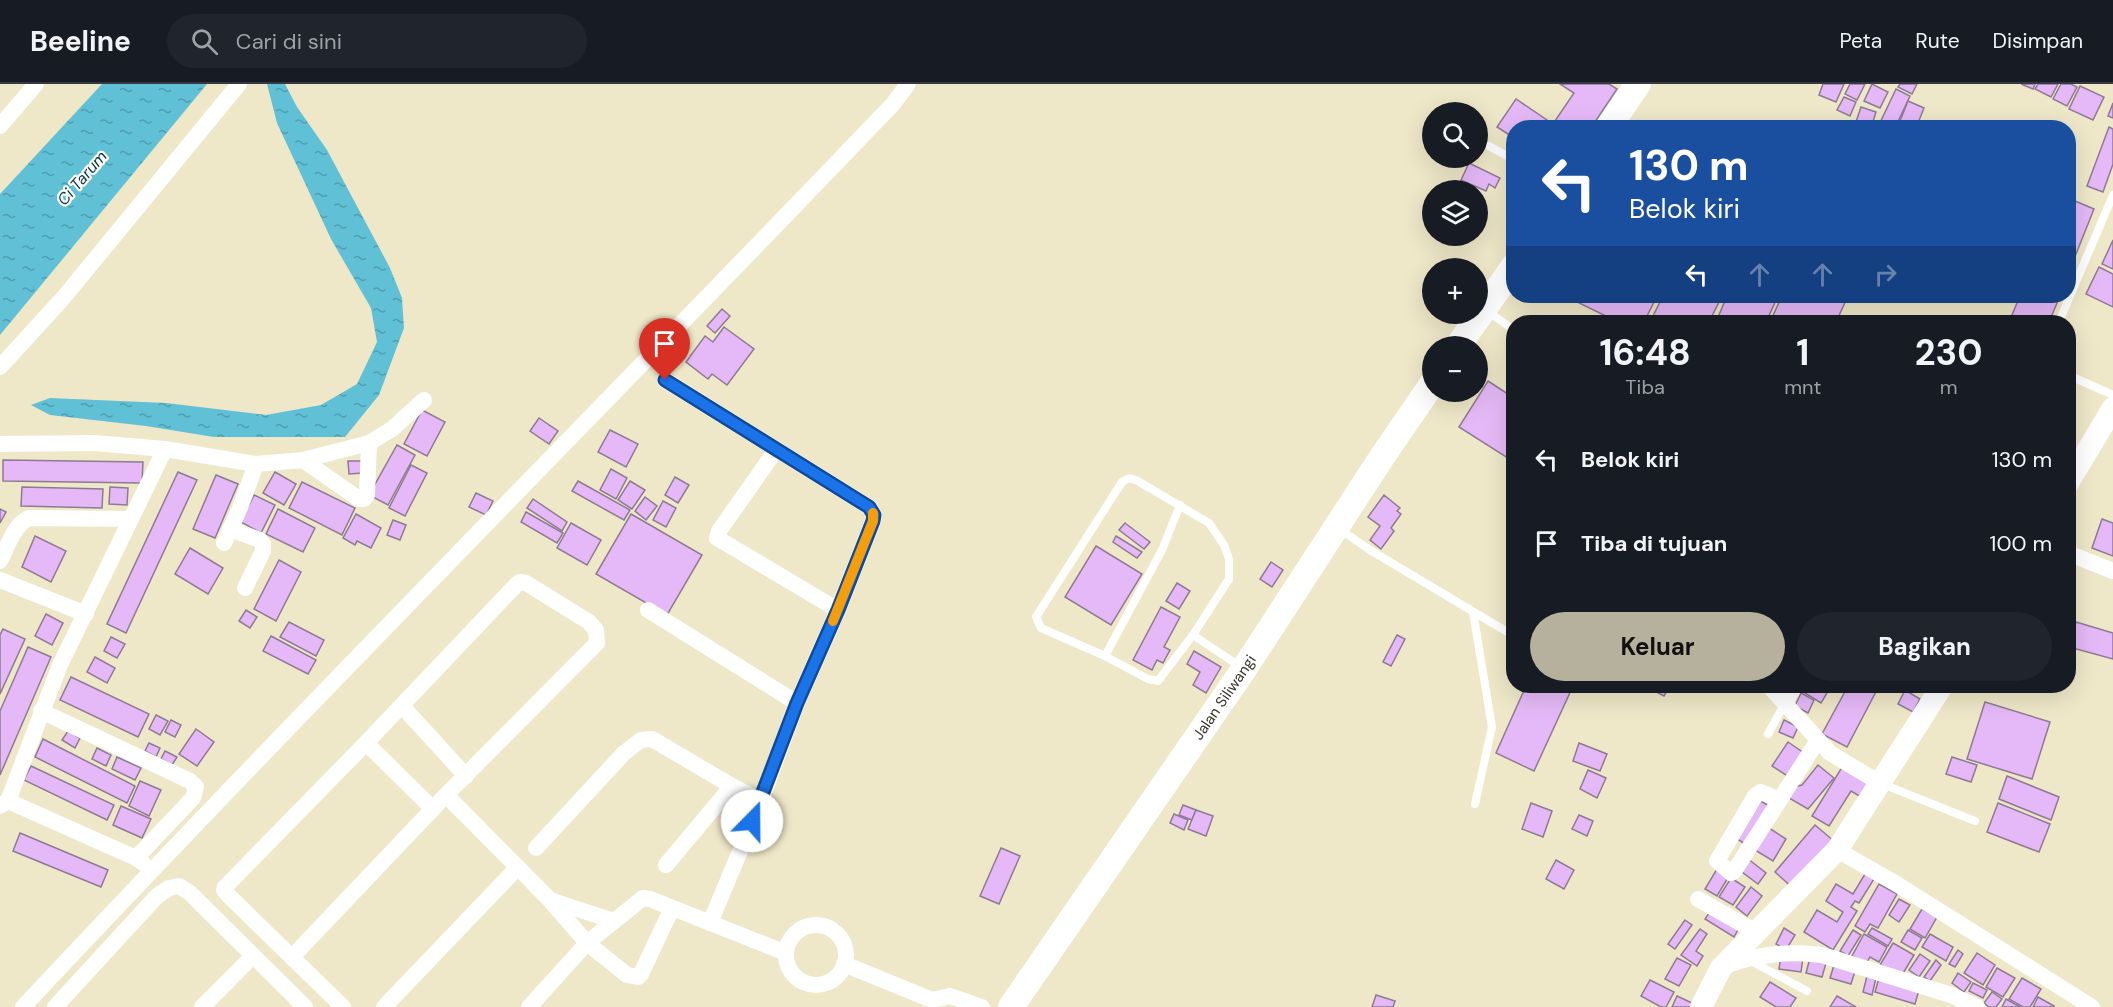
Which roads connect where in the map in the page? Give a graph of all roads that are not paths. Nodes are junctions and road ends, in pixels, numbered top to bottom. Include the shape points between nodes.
1 (36, 84) edge
2 (239, 84) edge
3 (908, 84) edge
4 (1638, 84) edge
5 (1613, 120) edge
6 (0, 126) edge
7 (1489, 146) dead end
8 (1506, 156) edge
9 (2113, 195) edge
10 (1506, 277) edge
11 (2076, 282) edge
12 (1488, 303) edge
13 (1488, 312) edge
14 (1506, 324) edge
15 (0, 367) edge
16 (665, 380) dead end
17 (2076, 381) edge
18 (1422, 399) edge
19 (424, 400) dead end
20 (2112, 409) edge
21 (369, 443) junction
22 (0, 444) edge
23 (165, 449) junction
24 (776, 450) junction
25 (303, 460) junction
26 (256, 464) junction
27 (2076, 470) edge
28 (1180, 505) junction
29 (130, 519) junction
30 (1338, 527) junction
31 (2076, 556) edge
32 (0, 561) edge
33 (2113, 571) edge
34 (2, 586) edge
35 (245, 588) dead end
36 (648, 610) dead end
37 (838, 610) junction
38 (1473, 612) junction
39 (86, 614) junction
40 (1506, 631) edge
41 (1193, 635) junction
42 (1105, 656) junction
43 (1244, 669) junction
44 (1776, 693) edge
45 (1791, 693) edge
46 (1938, 693) edge
47 (1785, 702) junction
48 (797, 703) junction
49 (402, 706) junction
50 (41, 711) junction
51 (1768, 734) dead end
52 (1818, 740) junction
53 (366, 743) junction
54 (466, 776) junction
55 (1880, 783) junction
56 (732, 786) junction
57 (446, 795) junction
58 (1780, 800) junction
59 (760, 801) junction
60 (4, 804) edge
61 (1475, 804) dead end
62 (433, 809) junction
63 (1975, 821) dead end
64 (536, 848) dead end
65 (1837, 850) junction
66 (136, 858) junction
67 (666, 864) dead end
68 (518, 867) junction
69 (152, 870) junction
70 (549, 899) junction
71 (1698, 899) dead end
72 (672, 908) junction
73 (614, 921) junction
74 (710, 923) junction
75 (1756, 932) junction
76 (587, 943) junction
77 (786, 953) junction
78 (253, 956) junction
79 (292, 957) junction
80 (1746, 958) junction
81 (844, 964) junction
82 (1721, 968) junction
83 (1807, 991) dead end
84 (933, 1004) edge
85 (23, 1007) edge
86 (55, 1007) edge
87 (202, 1007) edge
88 (305, 1007) edge
89 (343, 1007) edge
90 (384, 1007) edge
91 (529, 1007) edge
92 (982, 1007) edge
93 (1011, 1007) edge
94 (1701, 1007) edge
95 (1977, 1007) edge
96 (2092, 1007) edge

1 - 6 street
2 - 15 street
3 - 69 street via 650,358
4 - 5 main road
7 - 8 lane
9 - 11 lane
10 - 12 main road
13 - 14 lane
16 - 24 street
17 - 20 lane
18 - 30 main road, Jalan Siliwangi
19 - 21 street via 392,429
20 - 27 main road
21 - 25 street
21 - 25 street via 364,499
22 - 23 street via 94,443
23 - 26 street
23 - 29 street
24 - 37 street via 869,507 874,515
24 - 37 street via 717,538
25 - 26 street
26 - 35 street via 227,536 260,540 263,544
28 - 41 lane via 1209,523 1229,559 1229,579
28 - 42 lane via 1162,550
28 - 42 lane via 1136,480 1122,482 1036,617 1041,628
29 - 32 street via 29,518 18,526
29 - 39 street
30 - 38 lane
30 - 43 main road, Jalan Siliwangi
31 - 33 street
34 - 39 street
36 - 48 street
37 - 48 street
38 - 40 lane
38 - 61 lane via 1492,727
39 - 50 street
41 - 42 lane via 1158,681 1148,680
41 - 43 lane
43 - 93 main road, Jalan Siliwangi
44 - 47 street
45 - 47 street
46 - 55 main road
47 - 51 lane
47 - 52 street
48 - 59 street
49 - 53 street
49 - 54 street
49 - 54 street via 520,582 590,622 596,630 597,644
50 - 60 street
50 - 66 street via 196,787 193,798
52 - 55 street via 1830,753
52 - 58 street
53 - 62 street
53 - 79 street via 225,887 225,892
54 - 57 street
55 - 63 lane
55 - 65 main road
56 - 59 street
56 - 64 street via 662,743 641,740 624,753
56 - 67 street
57 - 62 street
57 - 68 street
58 - 58 street via 1735,870 1728,872 1717,861 1755,796 1761,792
59 - 74 street
60 - 66 street
62 - 79 street
65 - 75 main road
65 - 96 street
66 - 69 street
68 - 70 street
68 - 90 street
69 - 85 street
70 - 73 street
70 - 76 street
71 - 75 street
72 - 73 street via 643,898
72 - 74 street
72 - 76 street via 638,977 627,975
73 - 76 street
74 - 77 street
75 - 82 main road
76 - 91 street
77 - 81 street via 791,972 814,985 832,980
77 - 81 street via 799,930 825,926 841,938
78 - 86 street via 190,893 179,886 169,888 157,896
78 - 87 street
78 - 88 street
79 - 89 street
80 - 82 street
80 - 83 lane
80 - 95 street via 1766,954 1821,955 1952,995
81 - 84 street
82 - 94 main road
84 - 92 street via 950,996

